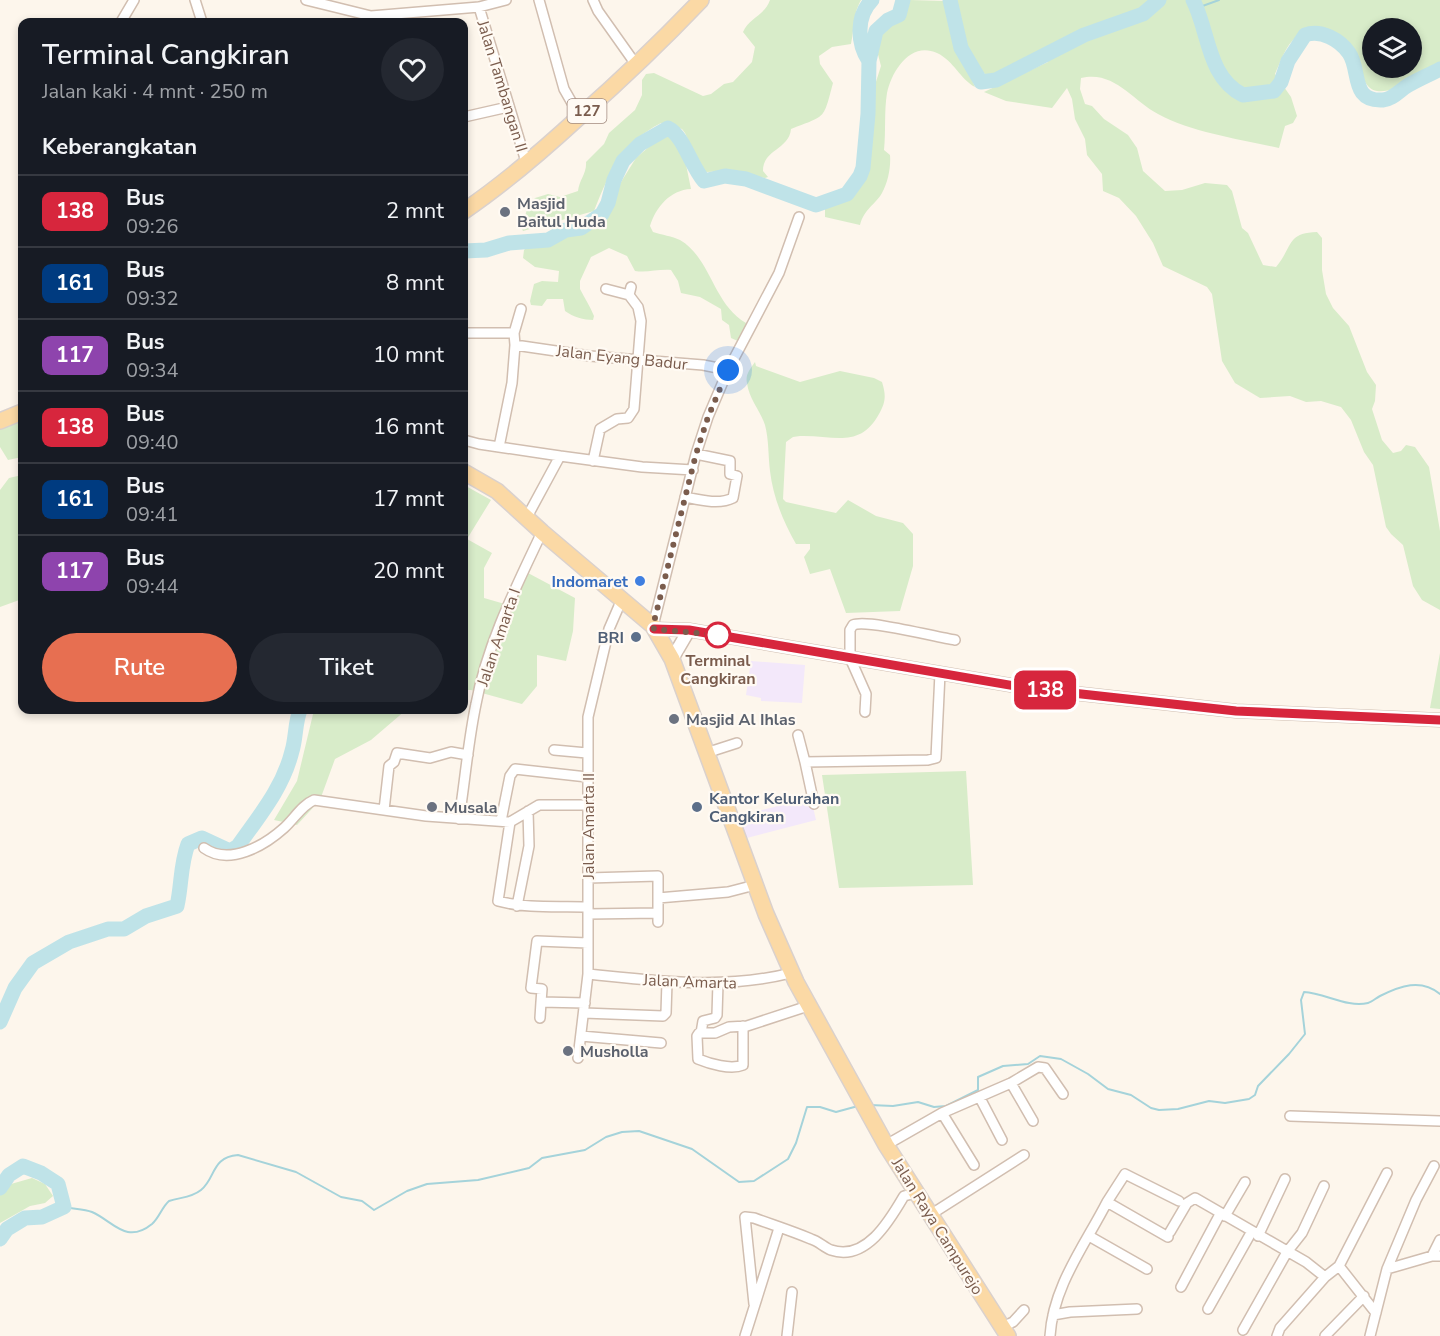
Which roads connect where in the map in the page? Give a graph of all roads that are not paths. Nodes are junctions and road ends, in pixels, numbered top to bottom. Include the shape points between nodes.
1 (134, 0) edge
2 (195, 0) edge
3 (306, 0) edge
4 (506, 0) edge
5 (539, 0) edge
6 (593, 0) edge
7 (700, 0) edge
8 (328, 4) edge
9 (479, 7) junction
10 (124, 18) edge
11 (201, 18) edge
12 (368, 18) edge
13 (380, 18) edge
14 (637, 66) junction
15 (508, 107) junction
16 (468, 116) edge
17 (580, 117) junction
18 (527, 165) junction
19 (468, 208) edge
20 (800, 217) dead end
21 (606, 289) dead end
22 (521, 309) dead end
23 (468, 333) edge
24 (514, 333) junction
25 (515, 345) junction
26 (640, 360) junction
27 (728, 370) junction
28 (18, 414) edge
29 (0, 421) edge
30 (468, 441) edge
31 (499, 447) junction
32 (696, 454) junction
33 (560, 456) junction
34 (593, 461) junction
35 (693, 470) junction
36 (468, 474) edge
37 (685, 497) junction
38 (527, 517) junction
39 (542, 532) junction
40 (622, 599) junction
41 (653, 627) junction
42 (689, 630) junction
43 (955, 640) dead end
44 (849, 658) junction
45 (672, 659) junction
46 (940, 673) junction
47 (865, 712) dead end
48 (1440, 720) edge
49 (798, 735) dead end
50 (737, 743) dead end
51 (554, 750) dead end
52 (587, 753) junction
53 (706, 753) junction
54 (468, 755) junction
55 (804, 762) junction
56 (587, 777) junction
57 (814, 804) dead end
58 (587, 805) junction
59 (384, 810) junction
60 (528, 811) junction
61 (459, 819) junction
62 (506, 821) junction
63 (204, 848) dead end
64 (588, 878) junction
65 (755, 885) junction
66 (658, 898) junction
67 (517, 906) junction
68 (588, 911) junction
69 (588, 943) junction
70 (791, 973) junction
71 (588, 974) junction
72 (667, 982) junction
73 (718, 983) junction
74 (541, 1002) junction
75 (808, 1006) junction
76 (584, 1008) junction
77 (540, 1018) dead end
78 (743, 1026) junction
79 (701, 1033) junction
80 (581, 1036) junction
81 (660, 1043) dead end
82 (578, 1058) dead end
83 (1011, 1083) junction
84 (1063, 1094) dead end
85 (980, 1098) junction
86 (942, 1113) junction
87 (1290, 1116) dead end
88 (1034, 1120) dead end
89 (1440, 1121) edge
90 (1002, 1140) dead end
91 (886, 1144) junction
92 (1024, 1155) dead end
93 (974, 1165) dead end
94 (1434, 1166) dead end
95 (1387, 1173) dead end
96 (1286, 1179) dead end
97 (1245, 1182) dead end
98 (1324, 1186) dead end
99 (916, 1193) junction
100 (1107, 1202) junction
101 (1179, 1202) dead end
102 (930, 1215) junction
103 (1223, 1215) junction
104 (779, 1228) junction
105 (1255, 1234) junction
106 (1089, 1236) junction
107 (1440, 1240) edge
108 (1287, 1252) junction
109 (1436, 1256) edge
110 (1339, 1266) junction
111 (1147, 1269) dead end
112 (1387, 1269) junction
113 (1325, 1277) junction
114 (1181, 1287) dead end
115 (792, 1292) dead end
116 (1364, 1296) junction
117 (754, 1304) junction
118 (1208, 1309) dead end
119 (1024, 1310) dead end
120 (1137, 1310) dead end
121 (1376, 1313) junction
122 (1053, 1315) junction
123 (1243, 1330) dead end
124 (1005, 1331) edge
125 (745, 1336) edge
126 (787, 1336) edge
127 (1050, 1336) edge
128 (1277, 1336) edge
129 (1325, 1336) edge
130 (1370, 1336) edge

1 - 10 street
2 - 11 street
3 - 8 street
4 - 9 street
5 - 17 street via 564,89
6 - 14 street
7 - 14 main road, 127
8 - 12 street
9 - 13 street
9 - 15 street, Jalan Tambangan II
14 - 17 main road, 127
15 - 16 street
15 - 18 street, Jalan Tambangan II
17 - 18 main road, 127
18 - 19 main road, 127
20 - 27 street via 779,273
21 - 26 street via 630,291 638,307
22 - 24 street
23 - 24 street
24 - 25 street
25 - 26 street, Jalan Eyang Badur
25 - 31 street
26 - 27 street, Jalan Eyang Badur
26 - 34 street via 634,410 628,418 617,419 600,429
27 - 32 street
28 - 29 main road
30 - 31 street
31 - 33 street
32 - 35 street
32 - 37 street via 730,461 730,474 737,477 733,498 704,501
33 - 34 street
33 - 38 street
34 - 35 street
35 - 37 street
36 - 38 main road, Jalan Raya Campurejo via 497,491
37 - 41 street
38 - 39 main road, Jalan Raya Campurejo
39 - 40 main road, Jalan Raya Campurejo
39 - 54 street, Jalan Amarta I via 514,589 493,646 476,703
40 - 41 main road, Jalan Raya Campurejo
40 - 52 street, Jalan Amarta II via 609,629 588,717
41 - 42 street
41 - 45 main road, Jalan Raya Campurejo
42 - 44 street
42 - 45 street
43 - 44 street via 855,624 850,630
44 - 46 street
44 - 47 street via 866,694
45 - 53 main road, Jalan Raya Campurejo
46 - 48 street via 1027,688 1236,711
46 - 55 street via 936,758
49 - 55 street
50 - 53 street
51 - 52 street
52 - 56 street, Jalan Amarta II
53 - 65 main road, Jalan Raya Campurejo
54 - 59 street via 451,752 429,758 397,753 389,766
54 - 61 street, Jalan Amarta I
55 - 57 street
56 - 58 street, Jalan Amarta II
56 - 62 street via 515,769 510,776
58 - 60 street via 539,805
58 - 64 street, Jalan Amarta II
59 - 61 street
59 - 63 street via 314,800 283,829 253,848 224,855
60 - 62 street
60 - 67 street via 530,846
61 - 62 street
62 - 67 street via 497,901
64 - 66 street via 658,871
64 - 68 street, Jalan Amarta II
65 - 66 street via 728,892
65 - 70 main road, Jalan Raya Campurejo
66 - 68 street via 658,918
67 - 68 street
68 - 69 street, Jalan Amarta II
69 - 71 street, Jalan Amarta II
69 - 74 street via 536,942 531,988 542,989
70 - 73 street, Jalan Amarta
70 - 75 main road, Jalan Raya Campurejo
71 - 72 street, Jalan Amarta
71 - 76 street, Jalan Amarta II
72 - 73 street, Jalan Amarta
72 - 76 street via 663,1016
73 - 79 street via 717,1015 703,1021
74 - 76 street
74 - 77 street
75 - 78 street
75 - 91 main road, Jalan Raya Campurejo
76 - 80 street, Jalan Amarta II
78 - 79 street
78 - 79 street via 745,1061 738,1067 699,1060 697,1036
80 - 81 street
80 - 82 street, Jalan Amarta II
83 - 84 street via 1043,1067
83 - 85 street
83 - 88 street
85 - 86 street
85 - 90 street
86 - 91 street
86 - 93 street
87 - 89 street
91 - 99 main road, Jalan Raya Campurejo
92 - 102 street
94 - 112 street
95 - 110 street
96 - 105 street
97 - 103 street
98 - 108 street via 1307,1223
99 - 102 main road, Jalan Raya Campurejo
99 - 104 street via 904,1196 877,1236 849,1251 832,1251
100 - 101 street via 1125,1174
100 - 103 street via 1169,1235 1191,1199
100 - 106 street
102 - 124 main road, Jalan Raya Campurejo
103 - 105 street
103 - 114 street
104 - 117 street
104 - 117 street via 748,1216 744,1219
105 - 108 street
105 - 118 street
106 - 111 street
106 - 122 street via 1065,1278
107 - 109 street
108 - 113 street
108 - 123 street
109 - 112 street
110 - 113 street
110 - 116 street
112 - 121 street
113 - 128 street
115 - 126 street
116 - 121 street
116 - 129 street
117 - 125 street
119 - 124 street
120 - 122 street
121 - 130 street
122 - 127 street

